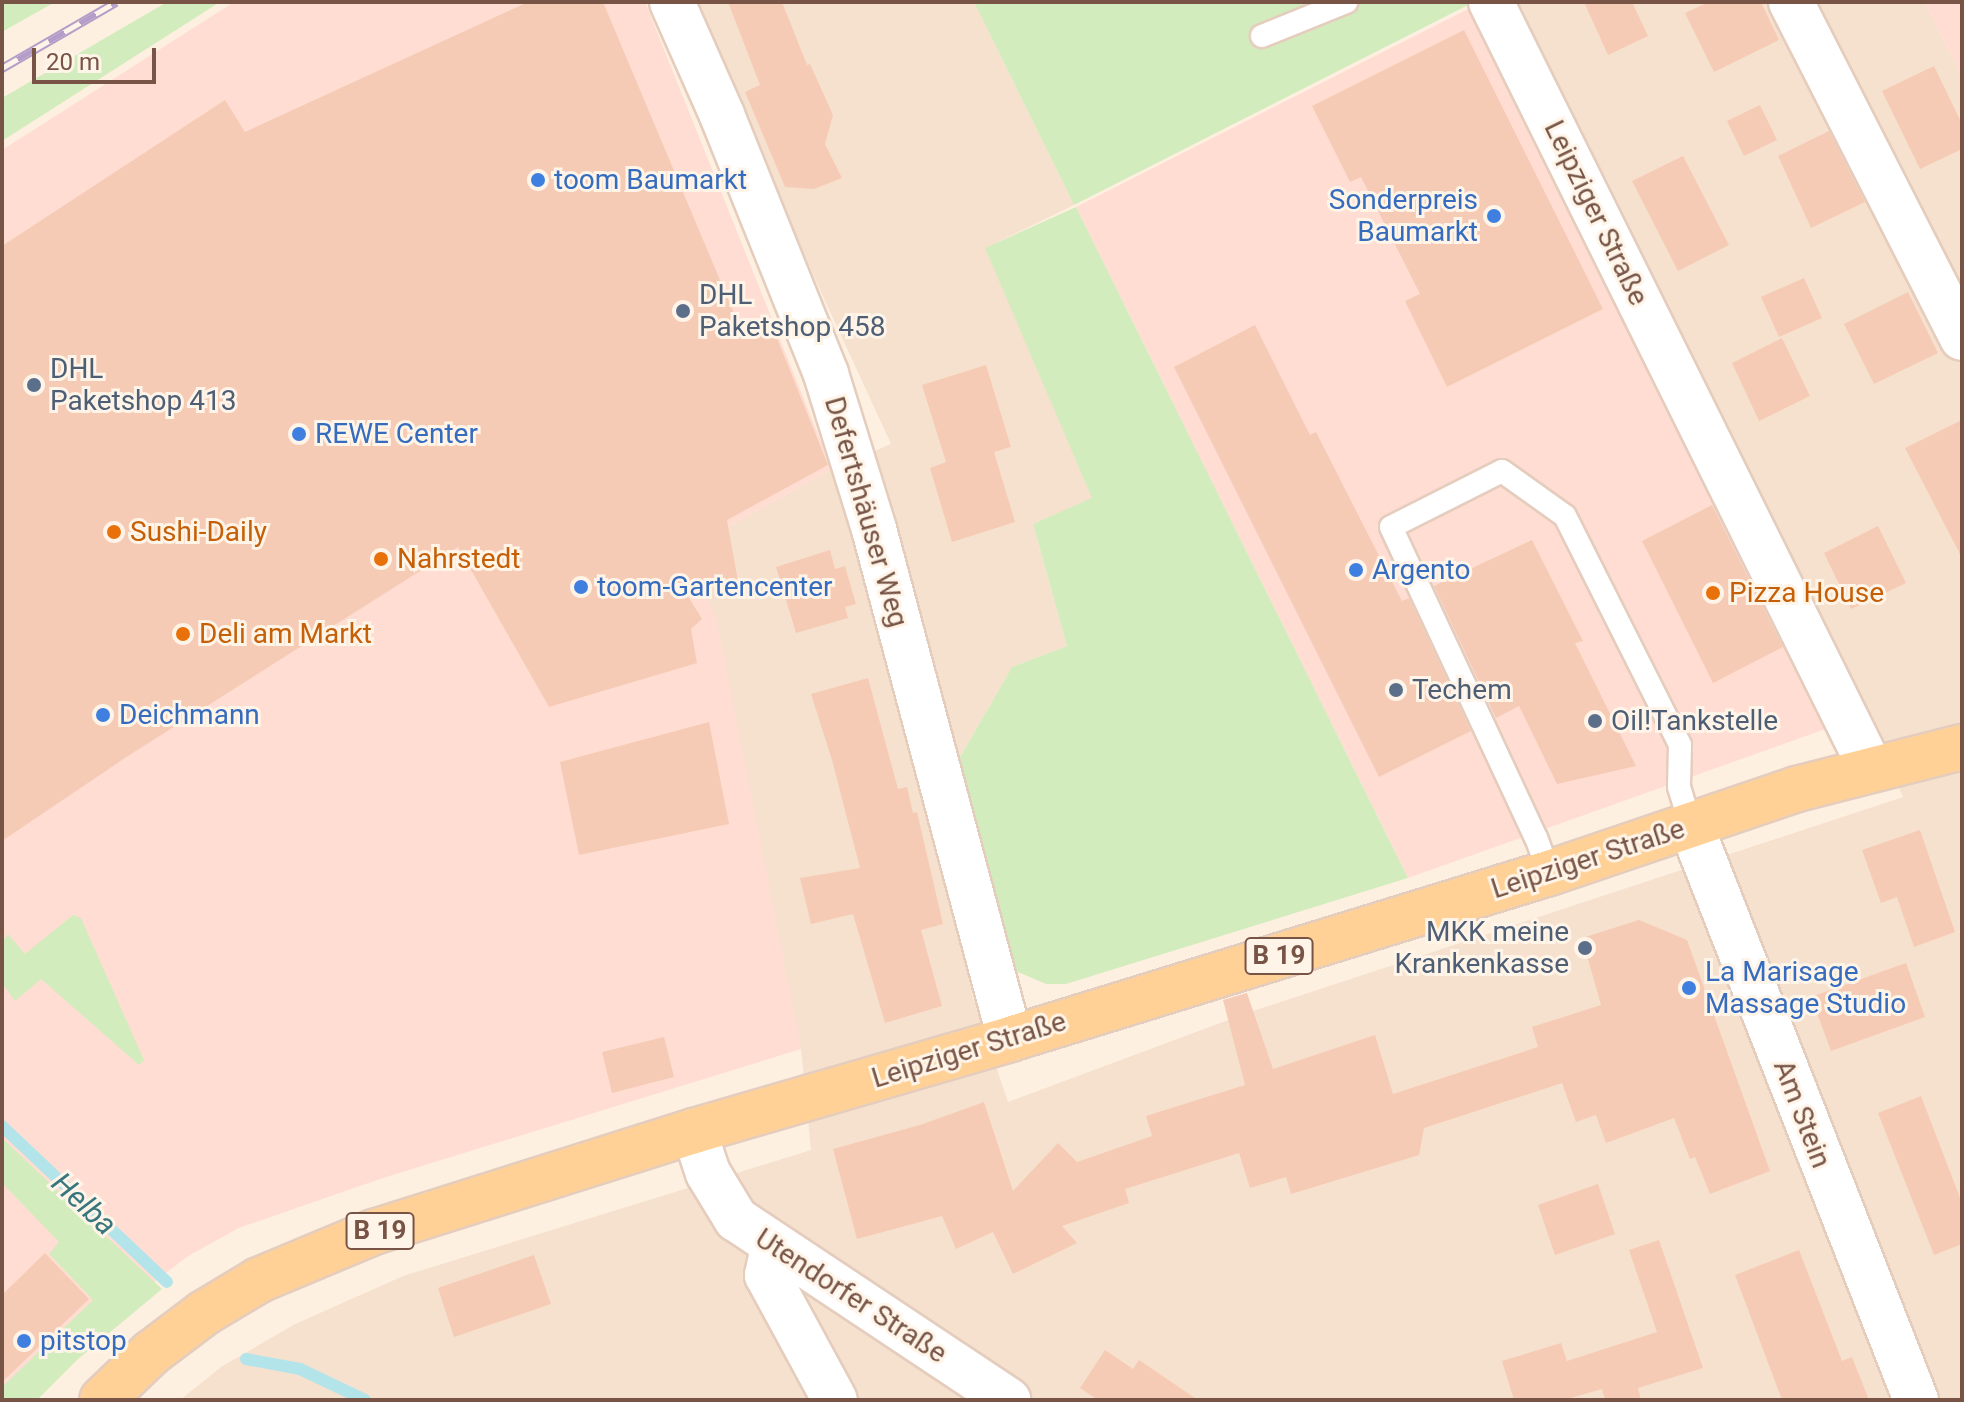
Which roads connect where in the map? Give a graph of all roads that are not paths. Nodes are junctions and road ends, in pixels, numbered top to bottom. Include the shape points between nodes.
1 (672, 2) edge
2 (1346, 2) edge
3 (1491, 2) edge
4 (1791, 2) edge
5 (1262, 36) dead end
6 (1962, 338) edge
7 (1962, 747) edge
8 (1871, 769) junction
9 (1691, 826) junction
10 (1542, 855) junction
11 (1010, 1039) junction
12 (694, 1131) junction
13 (773, 1247) junction
14 (102, 1400) edge
15 (835, 1400) edge
16 (1008, 1400) edge
17 (1916, 1400) edge

1 - 11 street, Defertshäuser Weg via 826,374 874,529
2 - 5 lane
3 - 8 street, Leipziger Straße
4 - 6 street
7 - 8 main road, Leipziger Straße / B 19
8 - 9 main road, Leipziger Straße / B 19
9 - 10 main road, Leipziger Straße / B 19
9 - 10 lane via 1679,787 1680,745 1565,516 1502,471 1391,527
9 - 17 street, Am Stein
10 - 11 main road, Leipziger Straße / B 19
11 - 12 main road, Leipziger Straße / B 19
12 - 13 street, Utendorfer Straße via 708,1173 736,1219
12 - 14 main road, Leipziger Straße / B 19 via 374,1232 259,1280 151,1353
13 - 15 street via 767,1275
13 - 16 street, Utendorfer Straße

